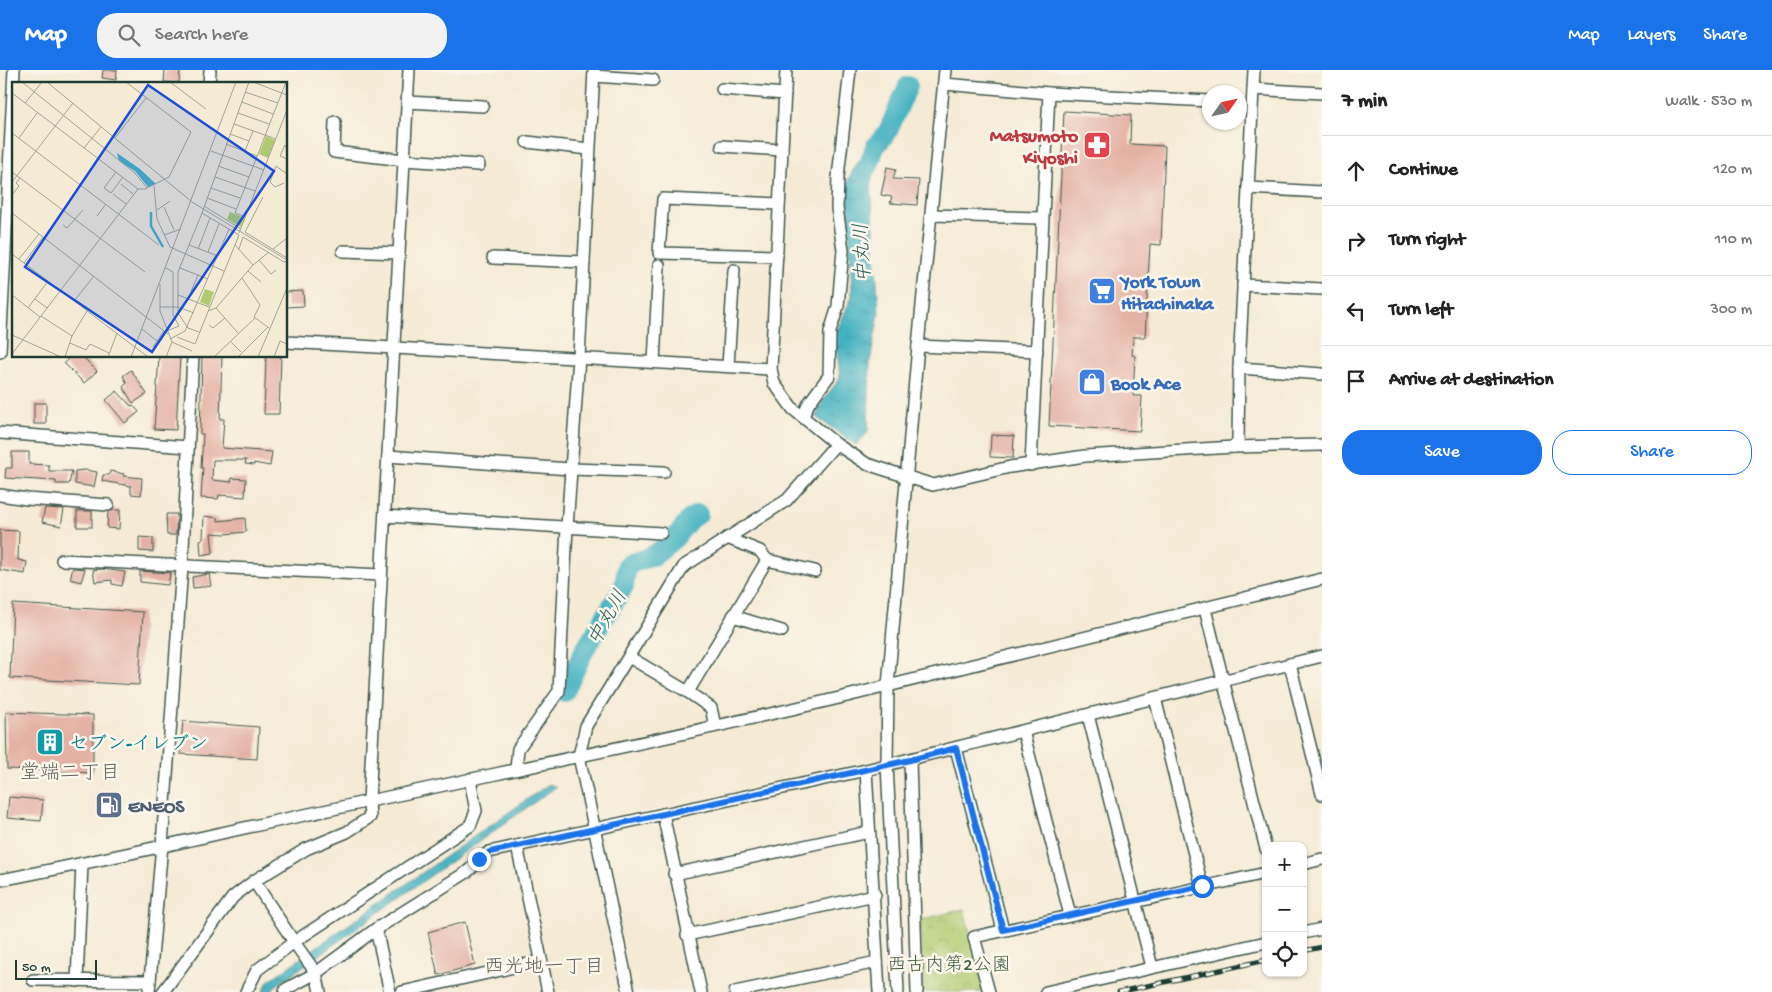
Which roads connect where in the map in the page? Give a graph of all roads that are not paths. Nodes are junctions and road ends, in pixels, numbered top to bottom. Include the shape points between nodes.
1 (409, 70) edge
2 (786, 70) edge
3 (850, 70) edge
4 (945, 70) edge
5 (1254, 70) edge
6 (594, 73) edge
7 (653, 80) dead end
8 (944, 84) junction
9 (722, 89) dead end
10 (1253, 89) junction
11 (1049, 93) junction
12 (1322, 93) edge
13 (785, 94) junction
14 (12, 97) edge
15 (1202, 101) edge
16 (407, 102) junction
17 (1247, 104) edge
18 (1252, 104) junction
19 (483, 106) dead end
20 (336, 122) dead end
21 (527, 142) dead end
22 (722, 146) dead end
23 (589, 149) junction
24 (782, 150) junction
25 (404, 160) junction
26 (479, 165) dead end
27 (1248, 188) junction
28 (1322, 192) edge
29 (779, 204) junction
30 (931, 215) junction
31 (1042, 218) junction
32 (2, 233) edge
33 (343, 251) dead end
34 (399, 253) junction
35 (776, 256) junction
36 (493, 258) dead end
37 (584, 262) junction
38 (659, 265) dead end
39 (734, 270) dead end
40 (1243, 285) junction
41 (1322, 289) edge
42 (5, 323) edge
43 (288, 342) edge
44 (918, 346) junction
45 (394, 347) junction
46 (1037, 351) junction
47 (0, 352) edge
48 (579, 357) junction
49 (194, 358) edge
50 (654, 362) junction
51 (728, 366) junction
52 (1238, 368) junction
53 (771, 369) junction
54 (1322, 374) edge
55 (803, 416) junction
56 (0, 433) edge
57 (836, 444) junction
58 (1322, 446) edge
59 (188, 447) junction
60 (1234, 448) junction
61 (388, 456) junction
62 (1031, 465) junction
63 (570, 469) junction
64 (664, 472) dead end
65 (906, 478) junction
66 (0, 495) edge
67 (108, 505) dead end
68 (385, 516) junction
69 (567, 527) junction
70 (661, 532) dead end
71 (727, 538) junction
72 (62, 560) dead end
73 (767, 560) junction
74 (182, 567) junction
75 (815, 571) dead end
76 (381, 575) junction
77 (1322, 579) edge
78 (1205, 609) junction
79 (733, 616) junction
80 (782, 631) dead end
81 (1322, 656) edge
82 (629, 657) junction
83 (1290, 664) junction
84 (1223, 681) junction
85 (888, 686) junction
86 (688, 692) junction
87 (1154, 698) junction
88 (1088, 715) junction
89 (715, 726) junction
90 (1023, 732) junction
91 (956, 748) junction
92 (579, 756) junction
93 (910, 760) junction
94 (516, 769) junction
95 (888, 769) junction
96 (866, 770) junction
97 (470, 779) junction
98 (1321, 786) edge
99 (369, 801) junction
100 (663, 814) junction
101 (594, 829) junction
102 (869, 832) junction
103 (1264, 842) edge
104 (162, 845) junction
105 (516, 846) junction
106 (1322, 860) edge
107 (1307, 863) edge
108 (82, 864) junction
109 (674, 874) junction
110 (1262, 874) edge
111 (0, 880) edge
112 (254, 881) junction
113 (1202, 886) junction
114 (875, 895) junction
115 (1136, 901) junction
116 (1070, 916) junction
117 (376, 929) junction
118 (1322, 929) edge
119 (1003, 930) junction
120 (1307, 932) edge
121 (688, 935) junction
122 (294, 942) junction
123 (1262, 943) edge
124 (541, 961) junction
125 (877, 962) junction
126 (1152, 967) junction
127 (316, 973) junction
128 (34, 980) dead end
129 (77, 981) junction
130 (150, 987) edge
131 (162, 992) edge
132 (246, 992) edge
133 (285, 992) edge
134 (320, 992) edge
135 (390, 992) edge
136 (402, 992) edge
137 (548, 992) edge
138 (629, 992) edge
139 (701, 992) edge
140 (735, 992) edge
141 (879, 992) edge
142 (898, 992) edge
143 (917, 992) edge
144 (989, 992) edge
145 (1046, 992) edge

1 - 16 street
2 - 13 street
3 - 55 street via 838,178 837,208 843,250 838,306 830,332 829,376
4 - 8 street
5 - 10 street
6 - 7 street
6 - 23 street
8 - 11 street
8 - 30 street
9 - 13 street
10 - 12 street
10 - 18 street
11 - 15 street
11 - 31 street
13 - 24 street
14 - 32 street
16 - 19 street
16 - 25 street
17 - 18 street
18 - 27 street
20 - 25 street via 334,152
21 - 23 street
22 - 24 street
23 - 37 street
24 - 29 street
25 - 26 street
25 - 34 street
27 - 28 street
27 - 40 street
29 - 35 street
29 - 35 street via 663,200 658,253
30 - 31 street
30 - 44 street
31 - 46 street
32 - 42 street
33 - 34 street
34 - 45 street
35 - 53 street
36 - 37 street
37 - 48 street
38 - 50 street
39 - 51 street
40 - 41 street
40 - 52 street
42 - 47 street
43 - 45 street
44 - 46 street
44 - 65 street
45 - 48 street
45 - 61 street
46 - 62 street
48 - 50 street
48 - 63 street
49 - 59 street
50 - 51 street
51 - 53 street
52 - 54 street
52 - 60 street via 1238,440
53 - 55 street via 774,383 793,409
55 - 57 street
56 - 59 street
57 - 65 street via 867,464
57 - 71 street via 787,500
58 - 60 street
59 - 74 street
60 - 62 street via 1084,456
61 - 63 street
61 - 68 street
62 - 65 street via 933,485
63 - 64 street
63 - 69 street
65 - 85 street
66 - 67 street
68 - 69 street
68 - 76 street
69 - 70 street
69 - 94 street via 559,691 518,749
71 - 73 street via 760,551
71 - 82 street via 684,566
72 - 74 street
73 - 75 street
73 - 79 street
74 - 76 street
74 - 104 street
76 - 99 street
77 - 78 street
78 - 84 street
78 - 85 street
79 - 80 street
79 - 86 street
81 - 83 street
82 - 86 street
82 - 92 street via 586,726
83 - 84 street
83 - 98 street
84 - 87 street
84 - 103 street
85 - 89 street
85 - 95 street
86 - 89 street via 711,708
87 - 88 street
87 - 113 street
88 - 90 street
88 - 115 street
89 - 92 street
90 - 91 street
90 - 116 street
91 - 93 street
91 - 119 street
92 - 94 street
92 - 101 street
93 - 95 street
93 - 143 street
94 - 97 street
95 - 96 street
95 - 142 street
96 - 100 street
96 - 102 street
97 - 99 street
97 - 122 street via 476,811 470,826
99 - 104 street
99 - 112 street via 370,817
100 - 101 street
100 - 109 street
101 - 105 street
101 - 138 street
102 - 109 street
102 - 114 street
104 - 108 street
104 - 130 street
105 - 117 street via 490,852 467,872
105 - 124 street
106 - 107 street
108 - 111 street
108 - 129 street
109 - 121 street
110 - 113 street
112 - 122 street
112 - 131 street via 233,897
113 - 115 street
114 - 121 street
114 - 125 street
115 - 116 street
115 - 126 street
116 - 119 street
117 - 127 street
117 - 135 street
118 - 120 street
119 - 144 street via 974,937
121 - 139 street
122 - 127 street
122 - 132 street via 257,970
123 - 126 street
124 - 136 street
124 - 137 street
125 - 140 street
125 - 141 street
126 - 145 street
127 - 133 street
127 - 134 street
128 - 129 street
129 - 130 street

